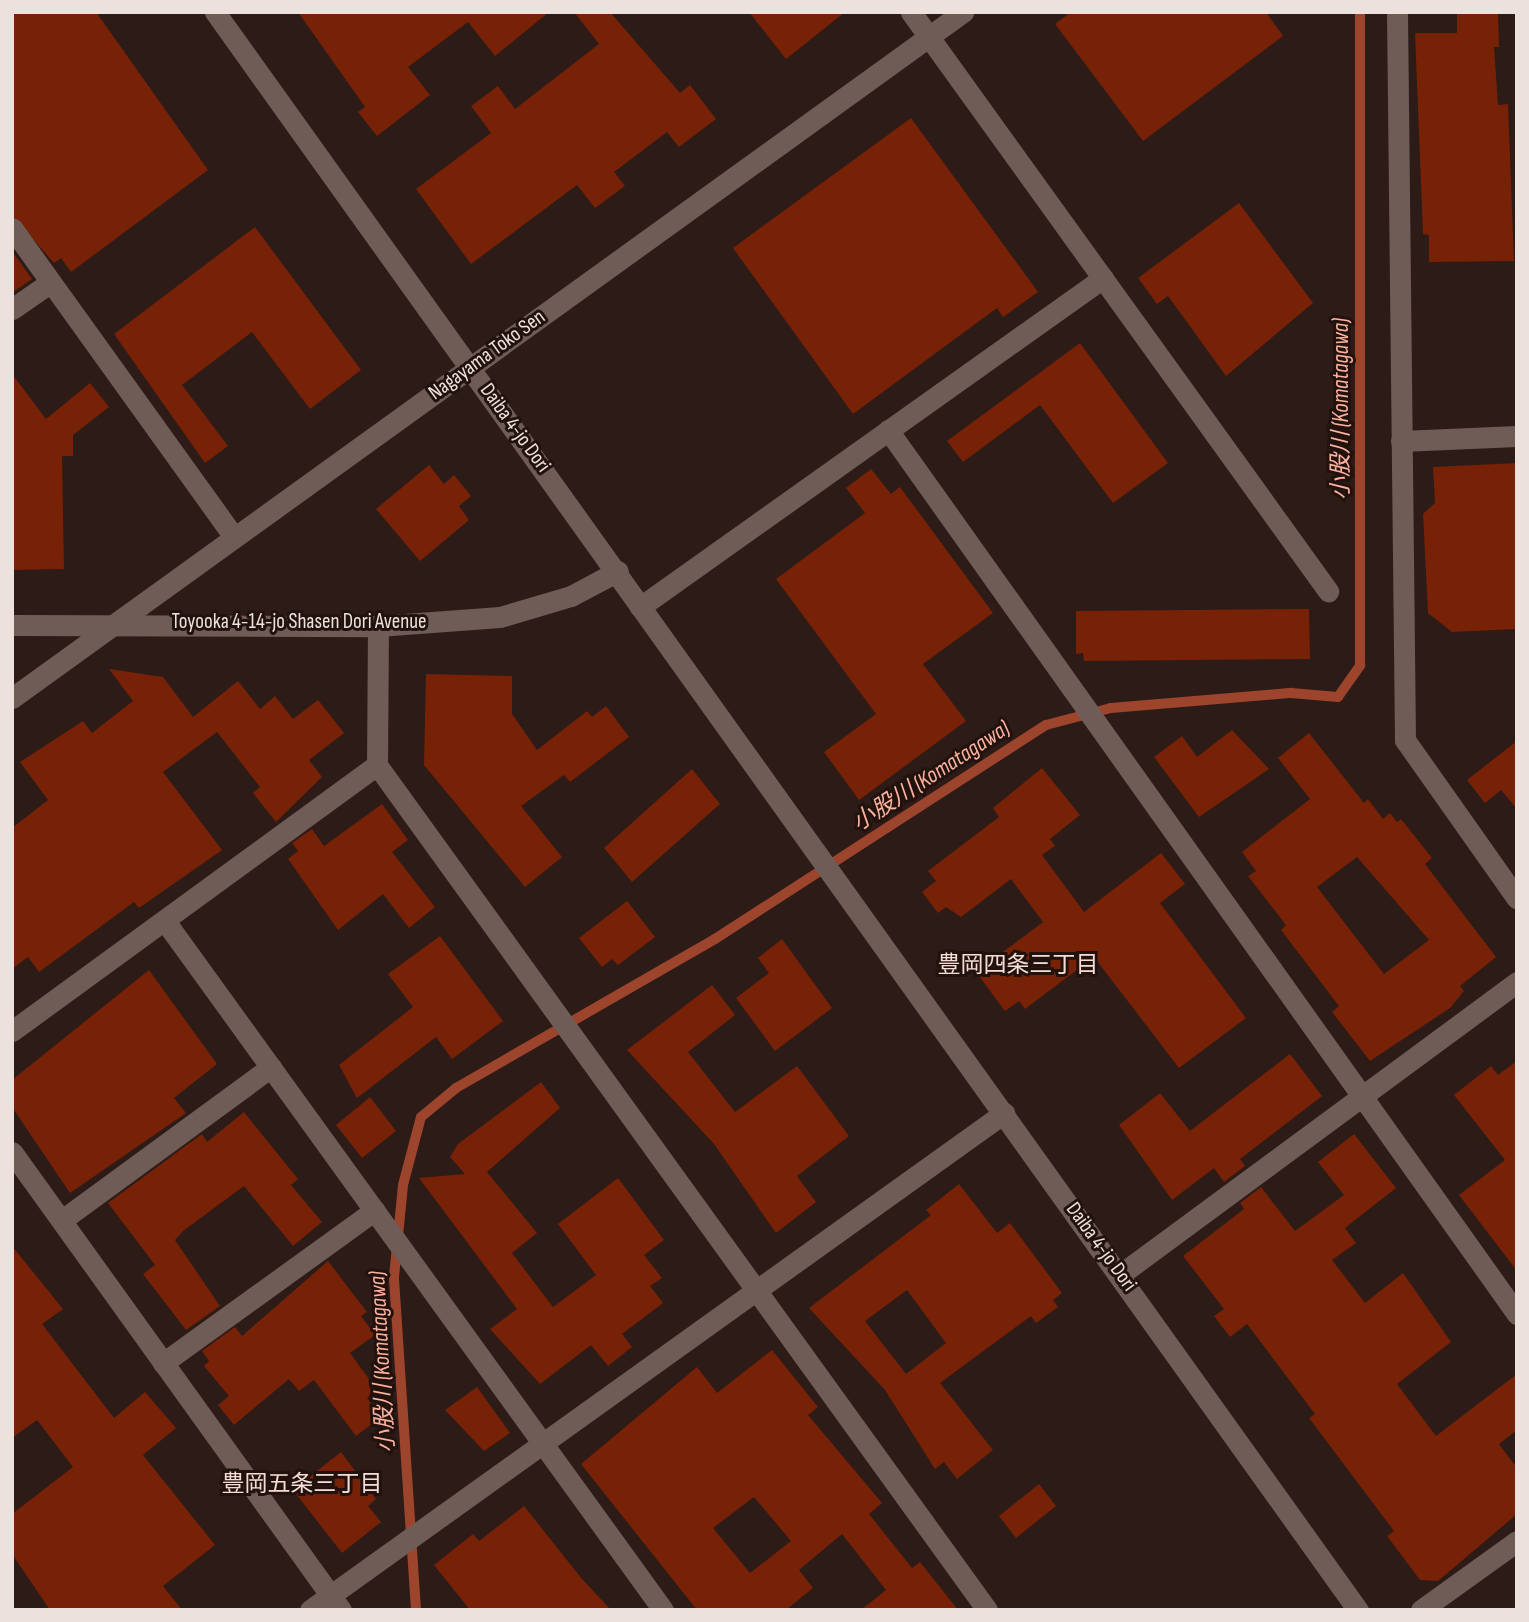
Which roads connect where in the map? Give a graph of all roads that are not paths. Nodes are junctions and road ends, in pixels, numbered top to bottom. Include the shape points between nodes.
1 (215, 12) edge
2 (911, 12) edge
3 (963, 12) edge
4 (1397, 12) edge
5 (929, 37) junction
6 (12, 228) edge
7 (1103, 278) junction
8 (51, 282) junction
9 (12, 309) edge
10 (470, 367) junction
11 (888, 430) junction
12 (1517, 436) edge
13 (1401, 441) junction
14 (233, 536) junction
15 (618, 571) junction
16 (1328, 591) dead end
17 (640, 607) junction
18 (116, 623) junction
19 (12, 625) edge
20 (378, 626) junction
21 (12, 698) edge
22 (377, 765) junction
23 (1517, 898) edge
24 (166, 921) junction
25 (1517, 982) edge
26 (12, 1031) edge
27 (271, 1067) junction
28 (1364, 1095) junction
29 (1004, 1113) junction
30 (12, 1152) edge
31 (379, 1215) junction
32 (62, 1220) junction
33 (1121, 1275) junction
34 (755, 1288) junction
35 (1517, 1314) edge
36 (163, 1363) junction
37 (542, 1441) junction
38 (1517, 1541) edge
39 (335, 1602) edge
40 (310, 1610) edge
41 (663, 1610) edge
42 (987, 1610) edge
43 (1358, 1610) edge
44 (1421, 1610) edge

1 - 10 street, Daiba 4-jo Dori
2 - 5 street
3 - 5 street, Nagayama Toko Sen
4 - 13 street
5 - 7 street
5 - 10 street, Nagayama Toko Sen
6 - 8 street
7 - 11 street
7 - 16 street
8 - 9 street
8 - 14 street
10 - 14 street, Nagayama Toko Sen
10 - 15 street, Daiba 4-jo Dori
11 - 17 street
11 - 28 street via 1094,724
12 - 13 street
13 - 23 street via 1405,740
14 - 18 street, Nagayama Toko Sen
15 - 17 street, Daiba 4-jo Dori
15 - 20 street, Toyooka 4-14-jo Shasen Dori Avenue via 571,596 500,617
17 - 29 street, Daiba 4-jo Dori
18 - 19 street, Toyooka 4-14-jo Shasen Dori Avenue
18 - 20 street, Toyooka 4-14-jo Shasen Dori Avenue
18 - 21 street, Nagayama Toko Sen
20 - 22 street
22 - 24 street
22 - 34 street
24 - 26 street
24 - 27 street
25 - 28 street
27 - 31 street
27 - 32 street
28 - 33 street
28 - 35 street
29 - 33 street, Daiba 4-jo Dori
29 - 34 street
30 - 32 street
31 - 36 street
31 - 37 street
32 - 36 street
33 - 43 street, Daiba 4-jo Dori
34 - 37 street
34 - 42 street
36 - 39 street
37 - 39 street
37 - 41 street
38 - 44 street
39 - 40 street

